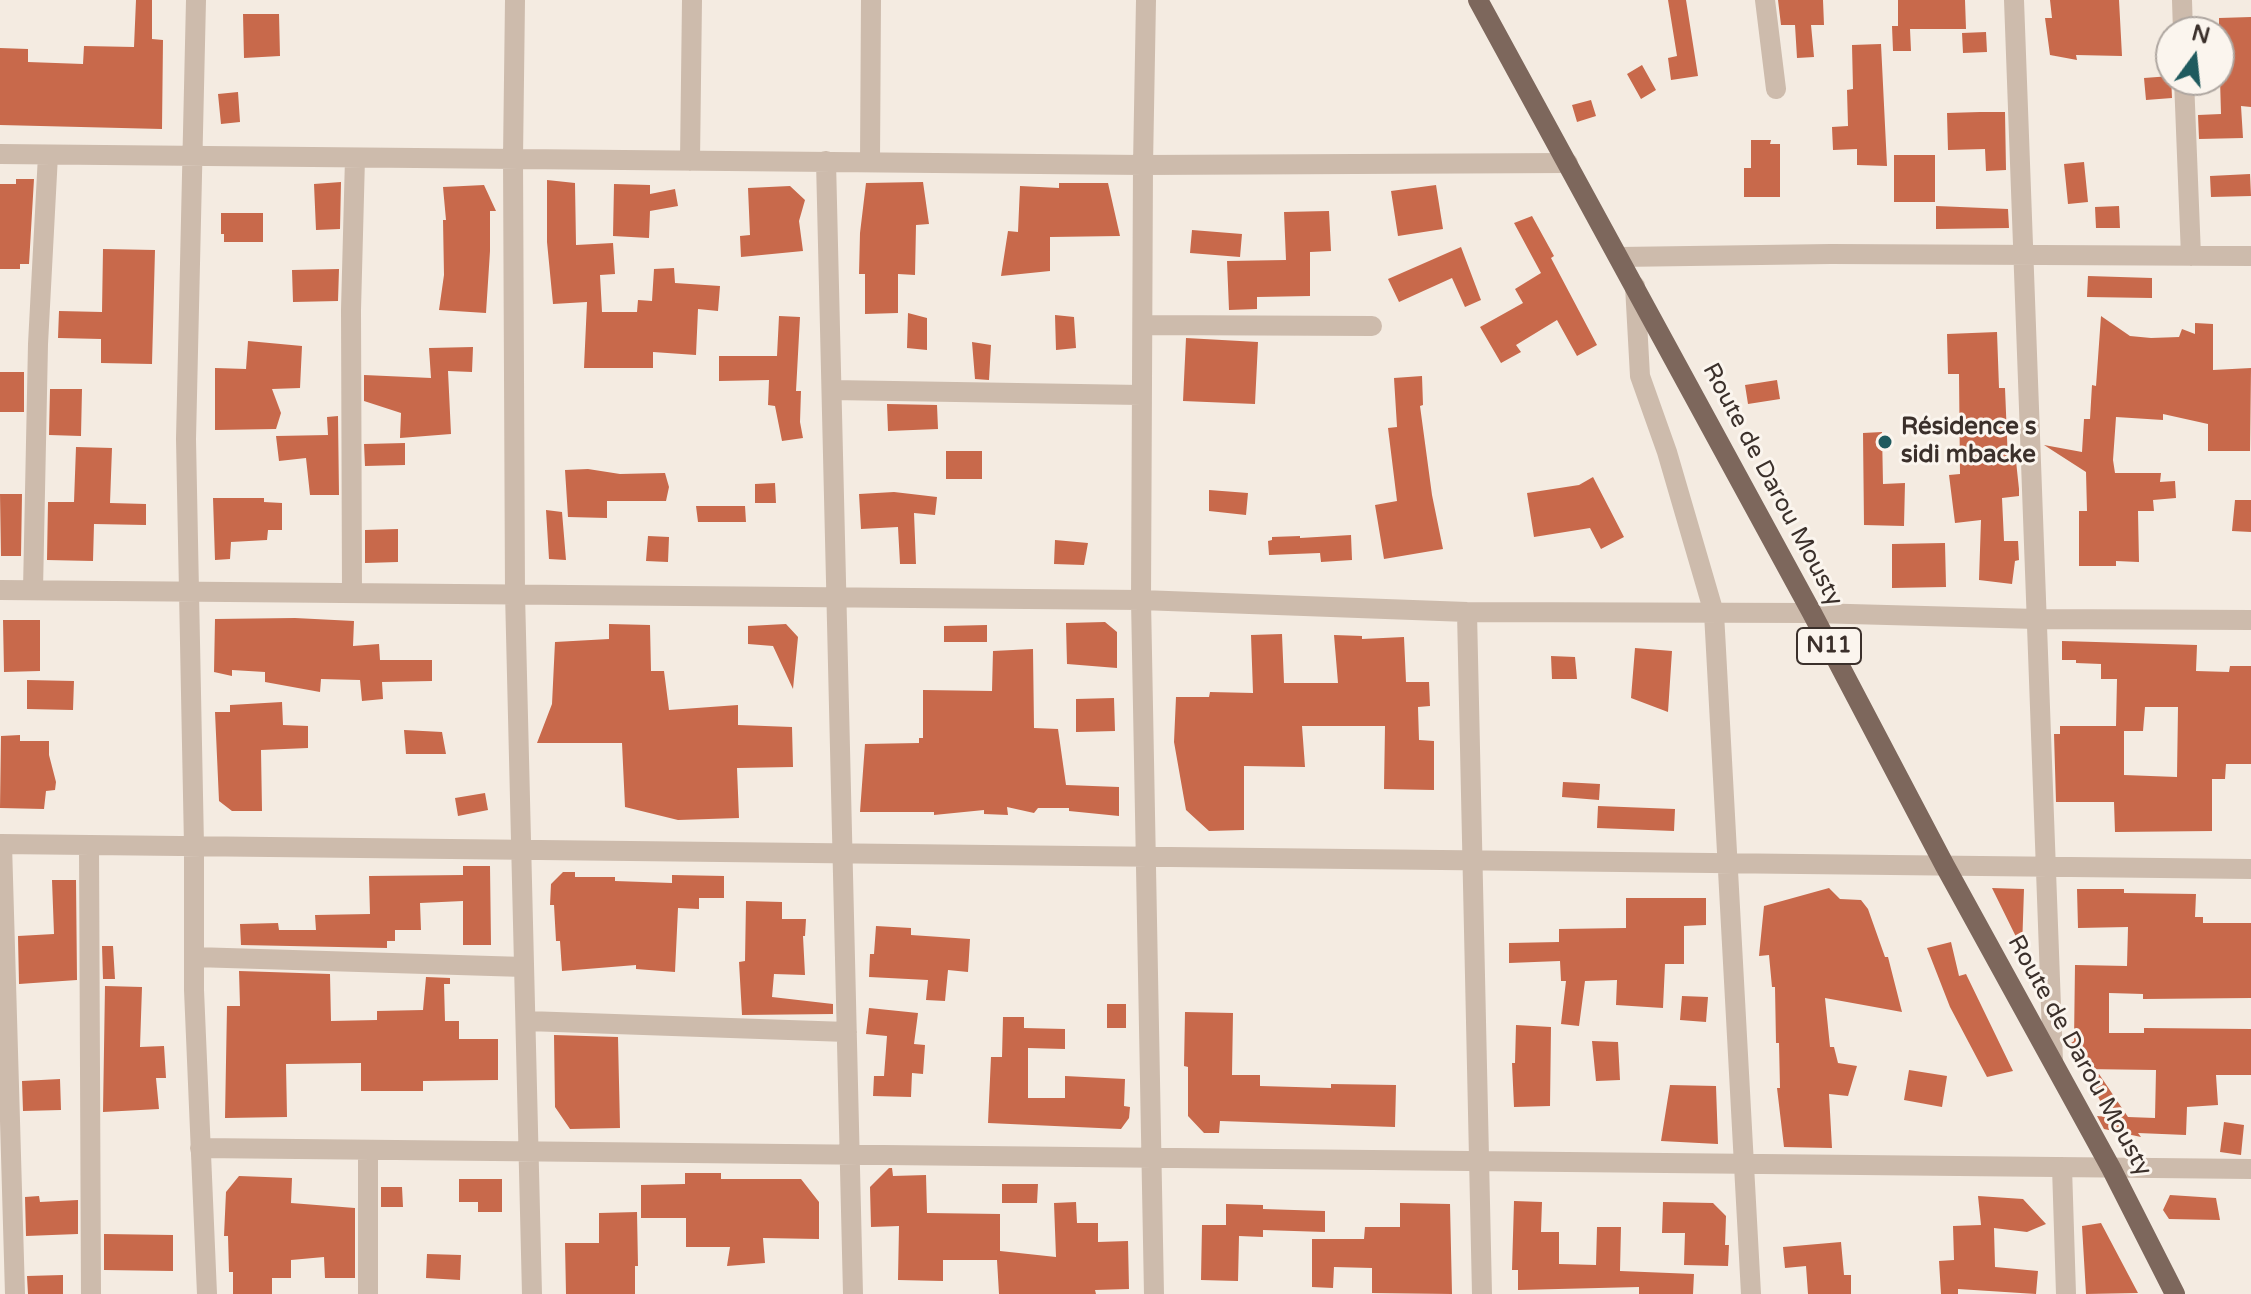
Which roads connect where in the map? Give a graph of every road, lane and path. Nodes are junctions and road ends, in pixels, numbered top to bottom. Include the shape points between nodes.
1 (196, 0) edge
2 (515, 0) edge
3 (692, 0) edge
4 (871, 0) edge
5 (1146, 0) edge
6 (1478, 0) edge
7 (1765, 0) edge
8 (2014, 0) edge
9 (1776, 89) dead end
10 (2185, 96) edge
11 (0, 154) edge
12 (48, 155) junction
13 (193, 157) junction
14 (355, 158) junction
15 (513, 158) junction
16 (690, 161) junction
17 (826, 161) junction
18 (870, 161) junction
19 (1568, 163) junction
20 (1143, 165) junction
21 (2023, 253) junction
22 (2191, 256) junction
23 (2251, 256) edge
24 (1619, 257) junction
25 (1635, 286) junction
26 (1143, 325) junction
27 (1372, 326) dead end
28 (832, 390) junction
29 (1141, 395) junction
30 (0, 590) edge
31 (33, 590) junction
32 (352, 592) junction
33 (188, 593) junction
34 (515, 593) junction
35 (837, 599) junction
36 (1141, 600) junction
37 (1467, 612) junction
38 (1714, 613) junction
39 (1812, 613) junction
40 (2037, 619) junction
41 (2251, 620) edge
42 (1, 844) edge
43 (89, 845) junction
44 (194, 846) junction
45 (521, 850) junction
46 (843, 853) junction
47 (1146, 857) junction
48 (1473, 860) junction
49 (1728, 863) junction
50 (1945, 866) junction
51 (2046, 867) junction
52 (2251, 869) edge
53 (194, 957) junction
54 (524, 967) junction
55 (527, 1021) junction
56 (847, 1032) junction
57 (2053, 1061) junction
58 (200, 1148) junction
59 (368, 1150) junction
60 (529, 1151) junction
61 (850, 1155) junction
62 (1152, 1158) junction
63 (1480, 1161) junction
64 (1744, 1164) junction
65 (2062, 1167) junction
66 (2111, 1168) junction
67 (2251, 1169) edge
68 (15, 1294) edge
69 (91, 1294) edge
70 (207, 1294) edge
71 (368, 1294) edge
72 (532, 1294) edge
73 (853, 1294) edge
74 (1154, 1294) edge
75 (1482, 1294) edge
76 (1751, 1294) edge
77 (2066, 1294) edge
78 (2175, 1294) edge

1 - 13 street
2 - 15 street
3 - 16 street
4 - 18 street
5 - 20 street
6 - 19 main road, Route de Darou Mousty / N11
7 - 9 street
8 - 21 street
10 - 22 street
11 - 12 street
12 - 13 street
12 - 31 street
13 - 14 street
13 - 33 street
14 - 15 street
14 - 32 street
15 - 16 street
15 - 34 street
16 - 17 street
17 - 18 street
17 - 28 street
18 - 20 street
19 - 20 street
19 - 24 main road, Route de Darou Mousty / N11
20 - 26 street
21 - 22 street
21 - 24 street
21 - 40 street
22 - 23 street
24 - 25 main road, Route de Darou Mousty / N11
25 - 38 street via 1640,376
25 - 39 main road, Route de Darou Mousty / N11
26 - 27 street
26 - 29 street
28 - 29 street
28 - 35 street
29 - 36 street
30 - 31 street
31 - 33 street
32 - 33 street
32 - 34 street
33 - 44 street
34 - 35 street
34 - 45 street
35 - 36 street
35 - 46 street
36 - 37 street
36 - 47 street
37 - 38 street
37 - 48 street
38 - 39 street
38 - 49 street
39 - 40 street
39 - 50 main road, Route de Darou Mousty / N11
40 - 41 street
40 - 51 street
42 - 43 street
42 - 68 street
43 - 44 street
43 - 69 street
44 - 45 street
44 - 53 street
45 - 46 street
45 - 54 street
46 - 47 street
46 - 56 street
47 - 48 street
47 - 62 street
48 - 49 street
48 - 63 street
49 - 50 street
49 - 64 street
50 - 51 street
50 - 57 main road, Route de Darou Mousty / N11
51 - 52 street
51 - 57 street
53 - 54 street
53 - 58 street
54 - 55 street
55 - 56 street
55 - 60 street
56 - 61 street
57 - 66 main road, Route de Darou Mousty / N11
58 - 59 street
58 - 70 street
59 - 60 street
59 - 71 street
60 - 61 street
60 - 72 street
61 - 62 street
61 - 73 street
62 - 63 street
62 - 74 street
63 - 64 street
63 - 75 street
64 - 65 street
64 - 76 street
65 - 66 street
65 - 77 street
66 - 67 street
66 - 78 main road, Route de Darou Mousty / N11

